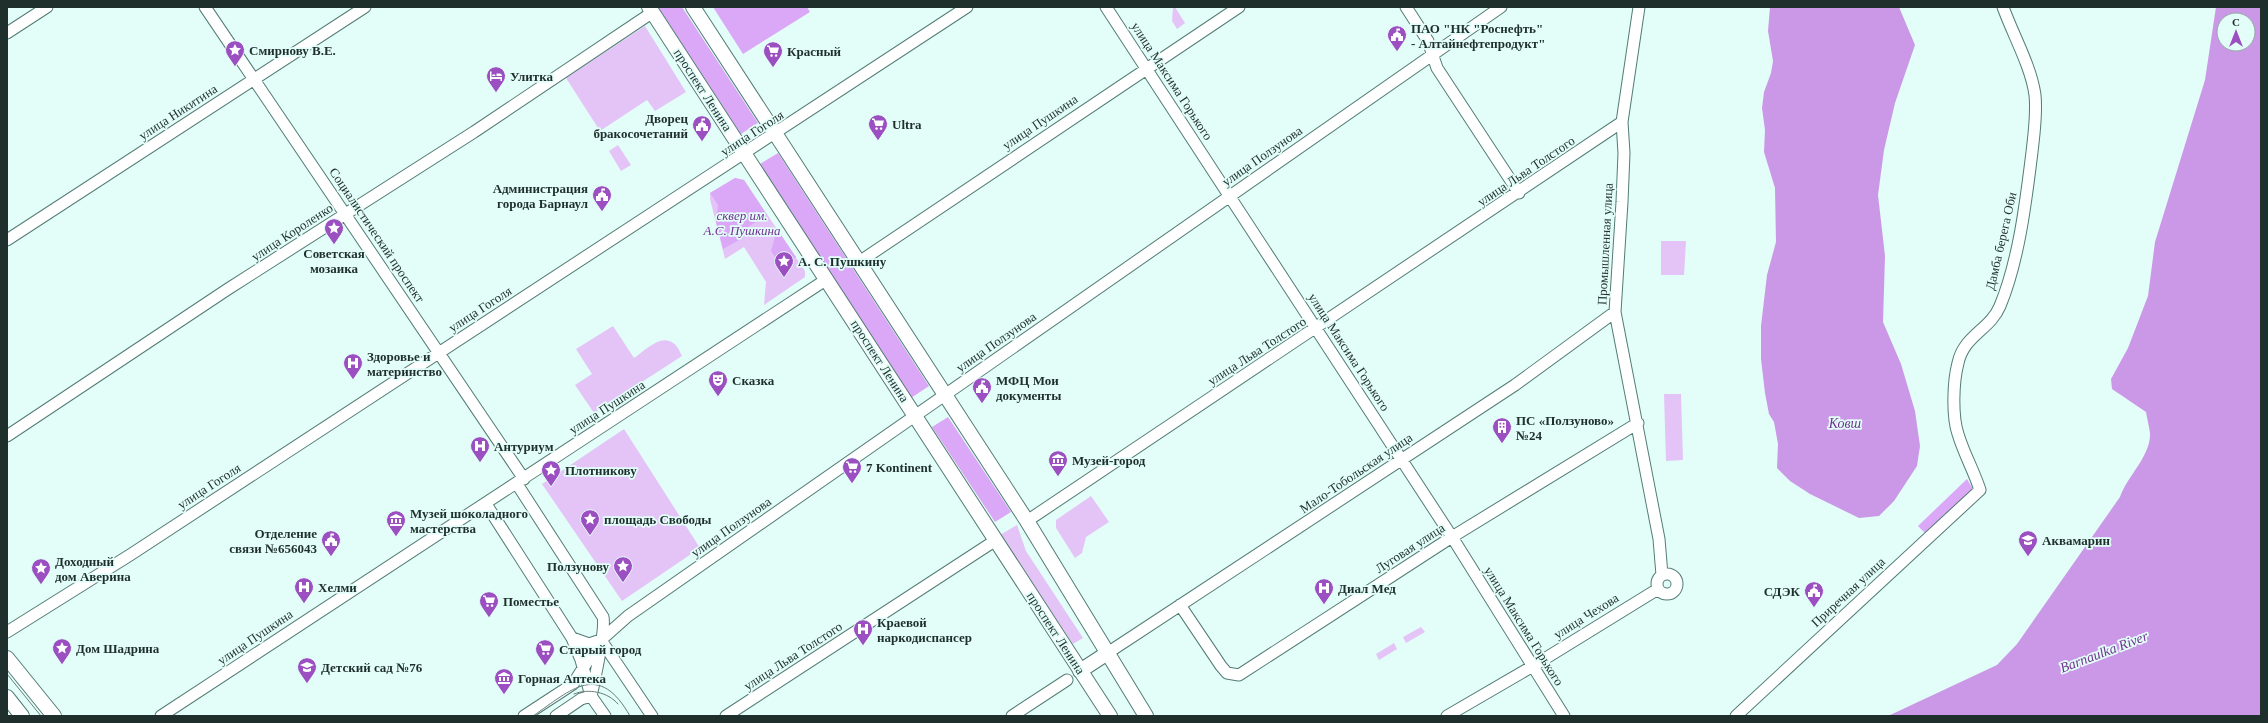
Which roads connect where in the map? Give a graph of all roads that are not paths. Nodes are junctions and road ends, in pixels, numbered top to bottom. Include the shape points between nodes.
1 (47, 7) edge
2 (205, 7) edge
3 (364, 7) edge
4 (693, 7) edge
5 (967, 7) edge
6 (1106, 7) edge
7 (1239, 7) edge
8 (1406, 7) edge
9 (1501, 7) edge
10 (1639, 7) edge
11 (2003, 7) edge
12 (651, 10) edge
13 (7, 33) edge
14 (1432, 56) junction
15 (1146, 68) junction
16 (254, 79) junction
17 (1622, 122) junction
18 (776, 134) junction
19 (745, 154) junction
20 (1519, 193) junction
21 (1230, 195) junction
22 (346, 213) junction
23 (7, 240) edge
24 (859, 262) junction
25 (827, 279) junction
26 (1615, 312) junction
27 (1317, 328) junction
28 (440, 352) junction
29 (945, 395) junction
30 (916, 416) junction
31 (1638, 423) junction
32 (7, 436) edge
33 (1401, 459) junction
34 (521, 481) junction
35 (1980, 490) joint
36 (486, 504) junction
37 (1027, 521) junction
38 (1452, 537) junction
39 (996, 540) junction
40 (1662, 575) junction
41 (1658, 589) junction
42 (1180, 605) junction
43 (7, 632) edge
44 (572, 638) junction
45 (601, 640) junction
46 (1109, 652) junction
47 (7, 658) edge
48 (1533, 666) junction
49 (583, 668) junction
50 (1080, 670) junction
51 (1067, 680) dead end
52 (7, 697) edge
53 (590, 700) junction
54 (22, 716) edge
55 (54, 716) edge
56 (160, 716) edge
57 (524, 716) edge
58 (556, 716) edge
59 (605, 716) edge
60 (652, 716) edge
61 (726, 716) edge
62 (1012, 716) edge
63 (1110, 716) edge
64 (1146, 716) edge
65 (1447, 716) edge
66 (1564, 716) edge
67 (1736, 716) edge

1 - 13 street
2 - 16 street, Социалистический проспект
3 - 16 street, улица Никитина
4 - 18 main road
5 - 18 street, улица Гоголя
6 - 15 street, улица Максима Горького
7 - 15 street, улица Пушкина
8 - 14 street via 1428,41
9 - 14 street, улица Ползунова
10 - 17 street, Промышленная улица
11 - 35 street, Дамба берега Оби via 2031,79 2036,109 2027,196 2006,288 2000,307 1963,348 1958,363 1954,419
12 - 19 main road, проспект Ленина
12 - 22 street, улица Короленко via 474,132
14 - 20 street via 1437,68
14 - 21 street, улица Ползунова
15 - 21 street, улица Максима Горького
15 - 24 street, улица Пушкина
16 - 22 street, Социалистический проспект
16 - 23 street, улица Никитина
17 - 20 street, улица Льва Толстого
17 - 26 street, Промышленная улица via 1624,153
18 - 19 street, улица Гоголя
18 - 24 main road
19 - 25 main road, проспект Ленина
19 - 28 street, улица Гоголя
20 - 27 street, улица Льва Толстого
21 - 27 street, улица Максима Горького
21 - 29 street, улица Ползунова
22 - 28 street, Социалистический проспект
22 - 32 street, улица Короленко
24 - 29 main road
25 - 30 main road, проспект Ленина
25 - 34 street, улица Пушкина
26 - 31 street, Промышленная улица
26 - 33 street, Мало-Тобольская улица via 1515,385
27 - 33 street, улица Максима Горького
27 - 37 street, улица Льва Толстого
28 - 34 street, Социалистический проспект
28 - 43 street, улица Гоголя via 130,555
29 - 30 street, улица Ползунова
29 - 37 main road
30 - 39 main road, проспект Ленина
30 - 45 street, улица Ползунова via 628,616
31 - 38 street, Луговая улица
31 - 40 street, Промышленная улица via 1659,539
33 - 38 street, улица Максима Горького
33 - 42 street, Мало-Тобольская улица
34 - 36 street, улица Пушкина
34 - 45 street, Социалистический проспект via 604,617 605,632
35 - 67 street, Приречная улица
36 - 44 street
36 - 56 street, улица Пушкина
37 - 46 main road
38 - 42 street, Луговая улица via 1239,675 1227,672 1221,666
38 - 48 street, улица Максима Горького
39 - 50 main road, проспект Ленина
39 - 61 street, улица Льва Толстого
40 - 41 street via 1657,580
40 - 41 street via 1674,577 1677,581 1676,588 1669,595
41 - 48 street, улица Чехова
42 - 46 street, Мало-Тобольская улица
44 - 45 street via 588,644
44 - 49 street
45 - 49 street, улица Ползунова
45 - 53 street, Социалистический проспект
45 - 60 street
46 - 50 main road
46 - 64 main road
47 - 55 main road
48 - 65 street, улица Чехова
48 - 66 street, улица Максима Горького
49 - 53 street
49 - 57 street, улица Ползунова via 573,684
50 - 63 main road, проспект Ленина
51 - 62 street
52 - 54 main road
53 - 58 street
53 - 59 street

